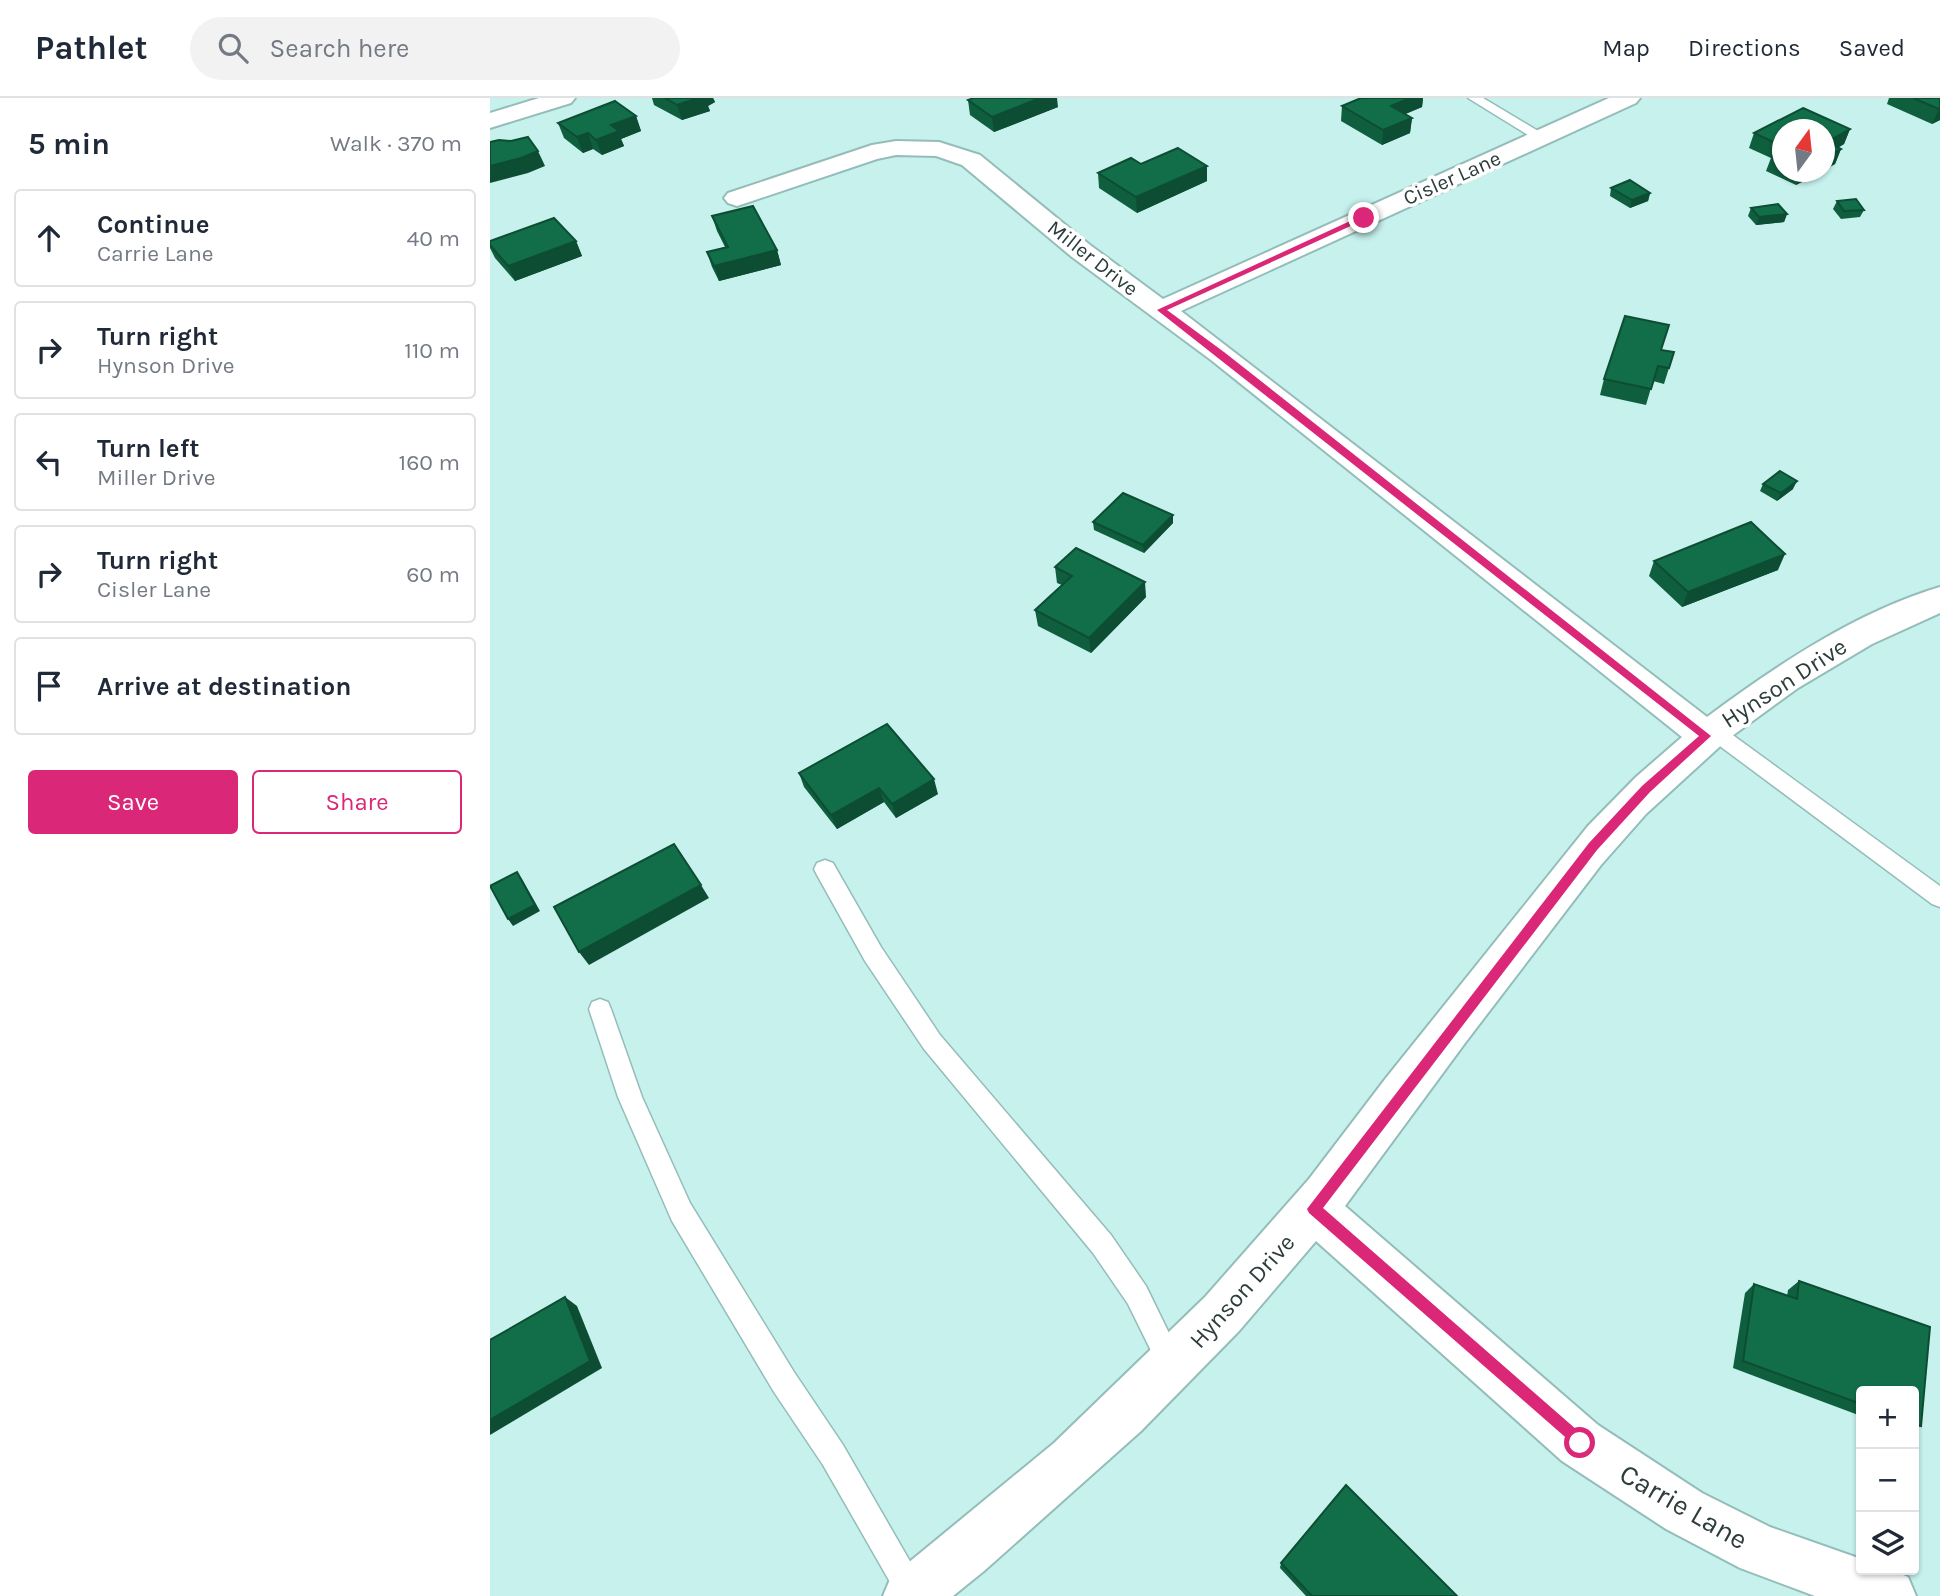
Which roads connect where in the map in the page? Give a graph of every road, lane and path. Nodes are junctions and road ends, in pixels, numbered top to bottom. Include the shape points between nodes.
1 (563, 98) edge
2 (1474, 98) edge
3 (1628, 98) edge
4 (490, 121) edge
5 (1541, 137) junction
6 (737, 198) dead end
7 (1161, 310) junction
8 (1940, 599) edge
9 (1709, 733) junction
10 (825, 869) dead end
11 (1940, 898) edge
12 (600, 1009) dead end
13 (1314, 1209) junction
14 (1173, 1368) junction
15 (1870, 1593) edge
16 (912, 1595) edge

1 - 4 street
2 - 5 lane
3 - 5 street, Cisler Lane
5 - 7 street, Cisler Lane
6 - 7 street, Miller Drive via 872,152 916,148 955,153 971,160
7 - 9 street, Miller Drive
8 - 9 street, Hynson Drive via 1837,646 1769,687
9 - 11 lane
9 - 13 street, Hynson Drive via 1646,789 1593,846
10 - 14 lane via 873,954 932,1042 1102,1244 1138,1295
12 - 16 lane via 630,1097 681,1212 833,1455
13 - 14 street, Hynson Drive
13 - 15 street, Carrie Lane via 1580,1443 1684,1511 1759,1549
14 - 16 street, Hynson Drive

